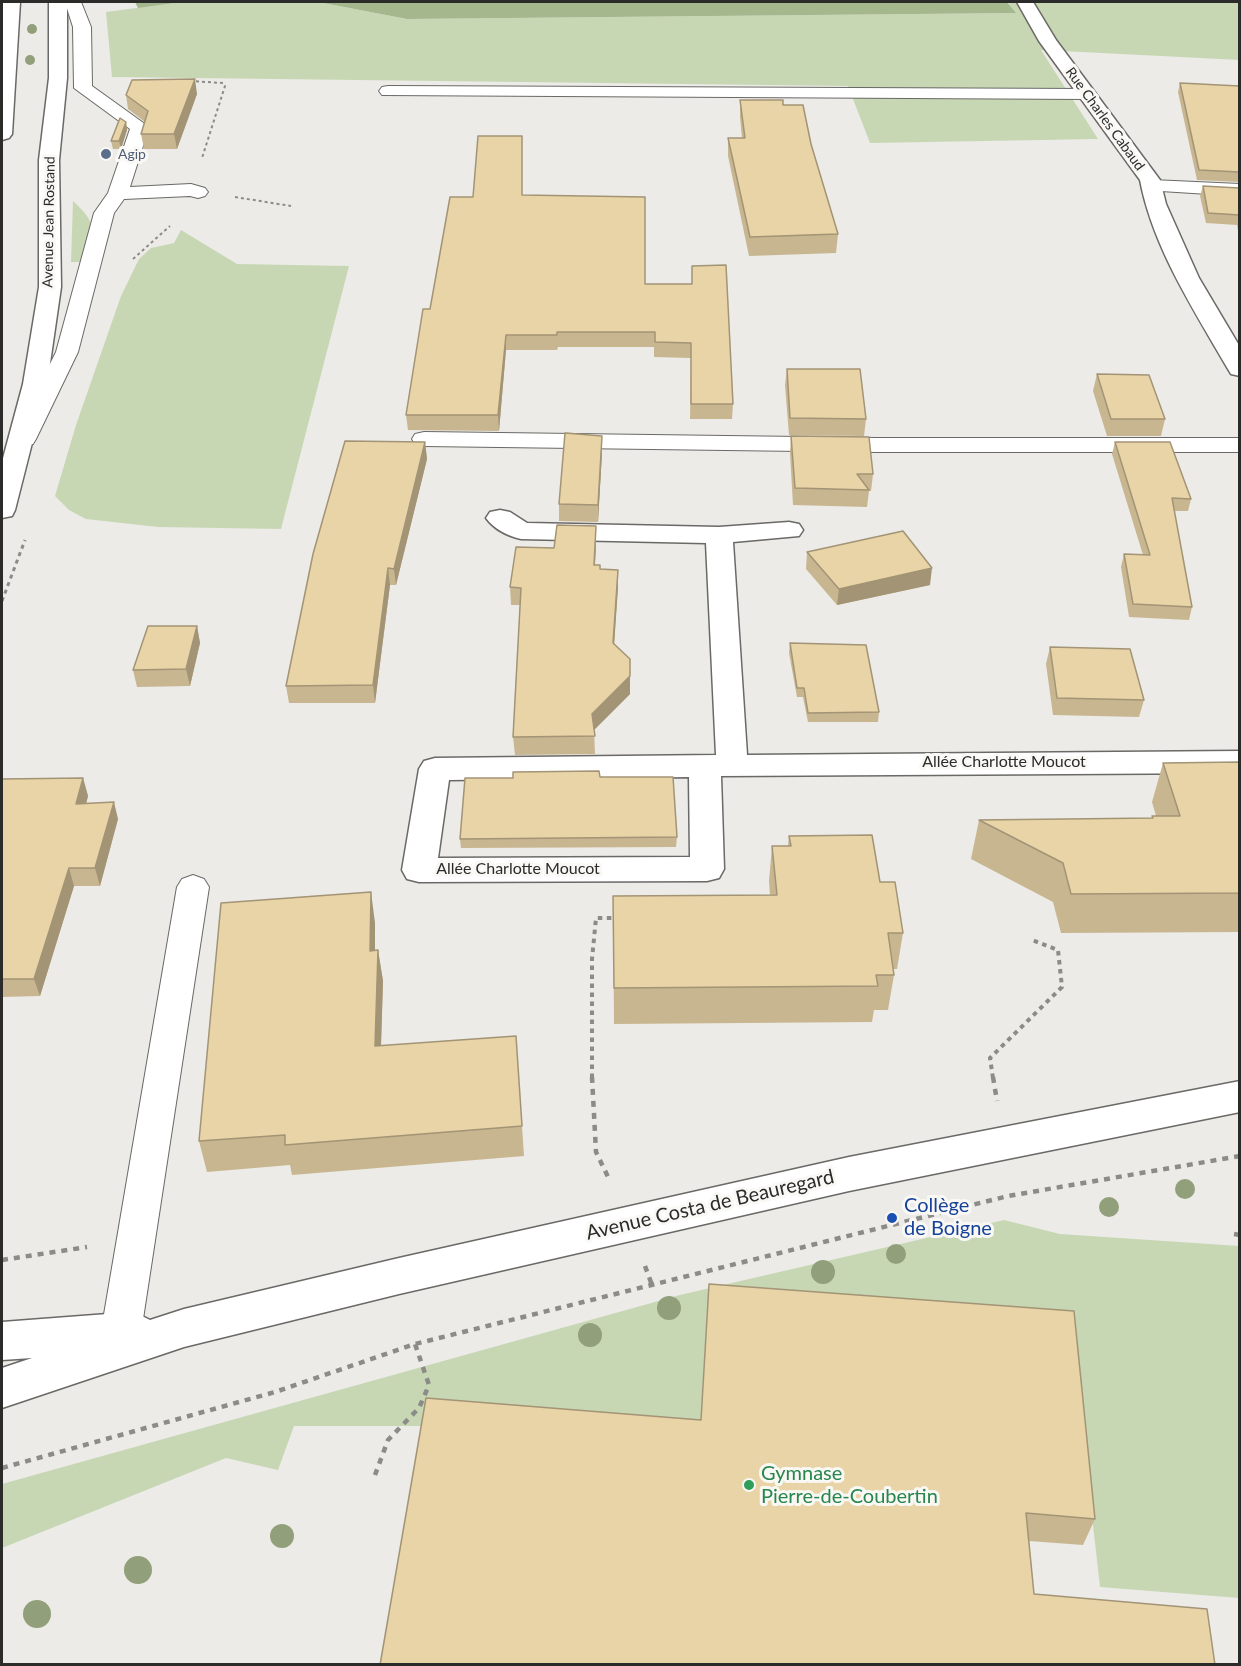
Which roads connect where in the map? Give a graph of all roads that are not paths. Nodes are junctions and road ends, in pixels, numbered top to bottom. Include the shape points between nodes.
1 (11, 2) edge
2 (58, 2) edge
3 (73, 2) edge
4 (1025, 2) edge
5 (388, 91) dead end
6 (1086, 94) junction
7 (2, 134) edge
8 (1152, 186) junction
9 (1239, 190) edge
10 (198, 192) road end
11 (118, 193) junction
12 (1239, 369) edge
13 (424, 439) edge
14 (1239, 445) edge
15 (20, 448) junction
16 (2, 510) edge
17 (500, 518) dead end
18 (789, 530) dead end
19 (719, 535) junction
20 (1239, 762) edge
21 (718, 765) junction
22 (193, 887) dead end
23 (1239, 1096) edge
24 (184, 1328) junction
25 (121, 1332) junction
26 (2, 1341) edge
27 (2, 1388) edge

1 - 7 main road
2 - 15 main road, Avenue Jean Rostand via 58,78 49,160 50,287 35,384
3 - 11 lane via 82,27 84,88 141,127
4 - 6 main road, Rue Charles Cabaud
5 - 6 lane
6 - 8 main road, Rue Charles Cabaud
8 - 9 lane
8 - 12 main road, Rue Charles Cabaud via 1155,204 1188,278
10 - 11 lane
11 - 15 lane via 104,213 67,352
13 - 14 lane
15 - 16 main road, Avenue Jean Rostand
17 - 19 main road via 521,531
18 - 19 main road
19 - 21 main road, Allée Charlotte Moucot
20 - 21 main road, Allée Charlotte Moucot
21 - 21 main road, Allée Charlotte Moucot via 707,869 419,870 435,769
22 - 25 lane
23 - 24 main road, Avenue Costa de Beauregard via 849,1174
24 - 25 main road, Avenue Costa de Beauregard
24 - 27 main road, Avenue Costa de Beauregard
25 - 26 main road, Avenue Costa de Beauregard

